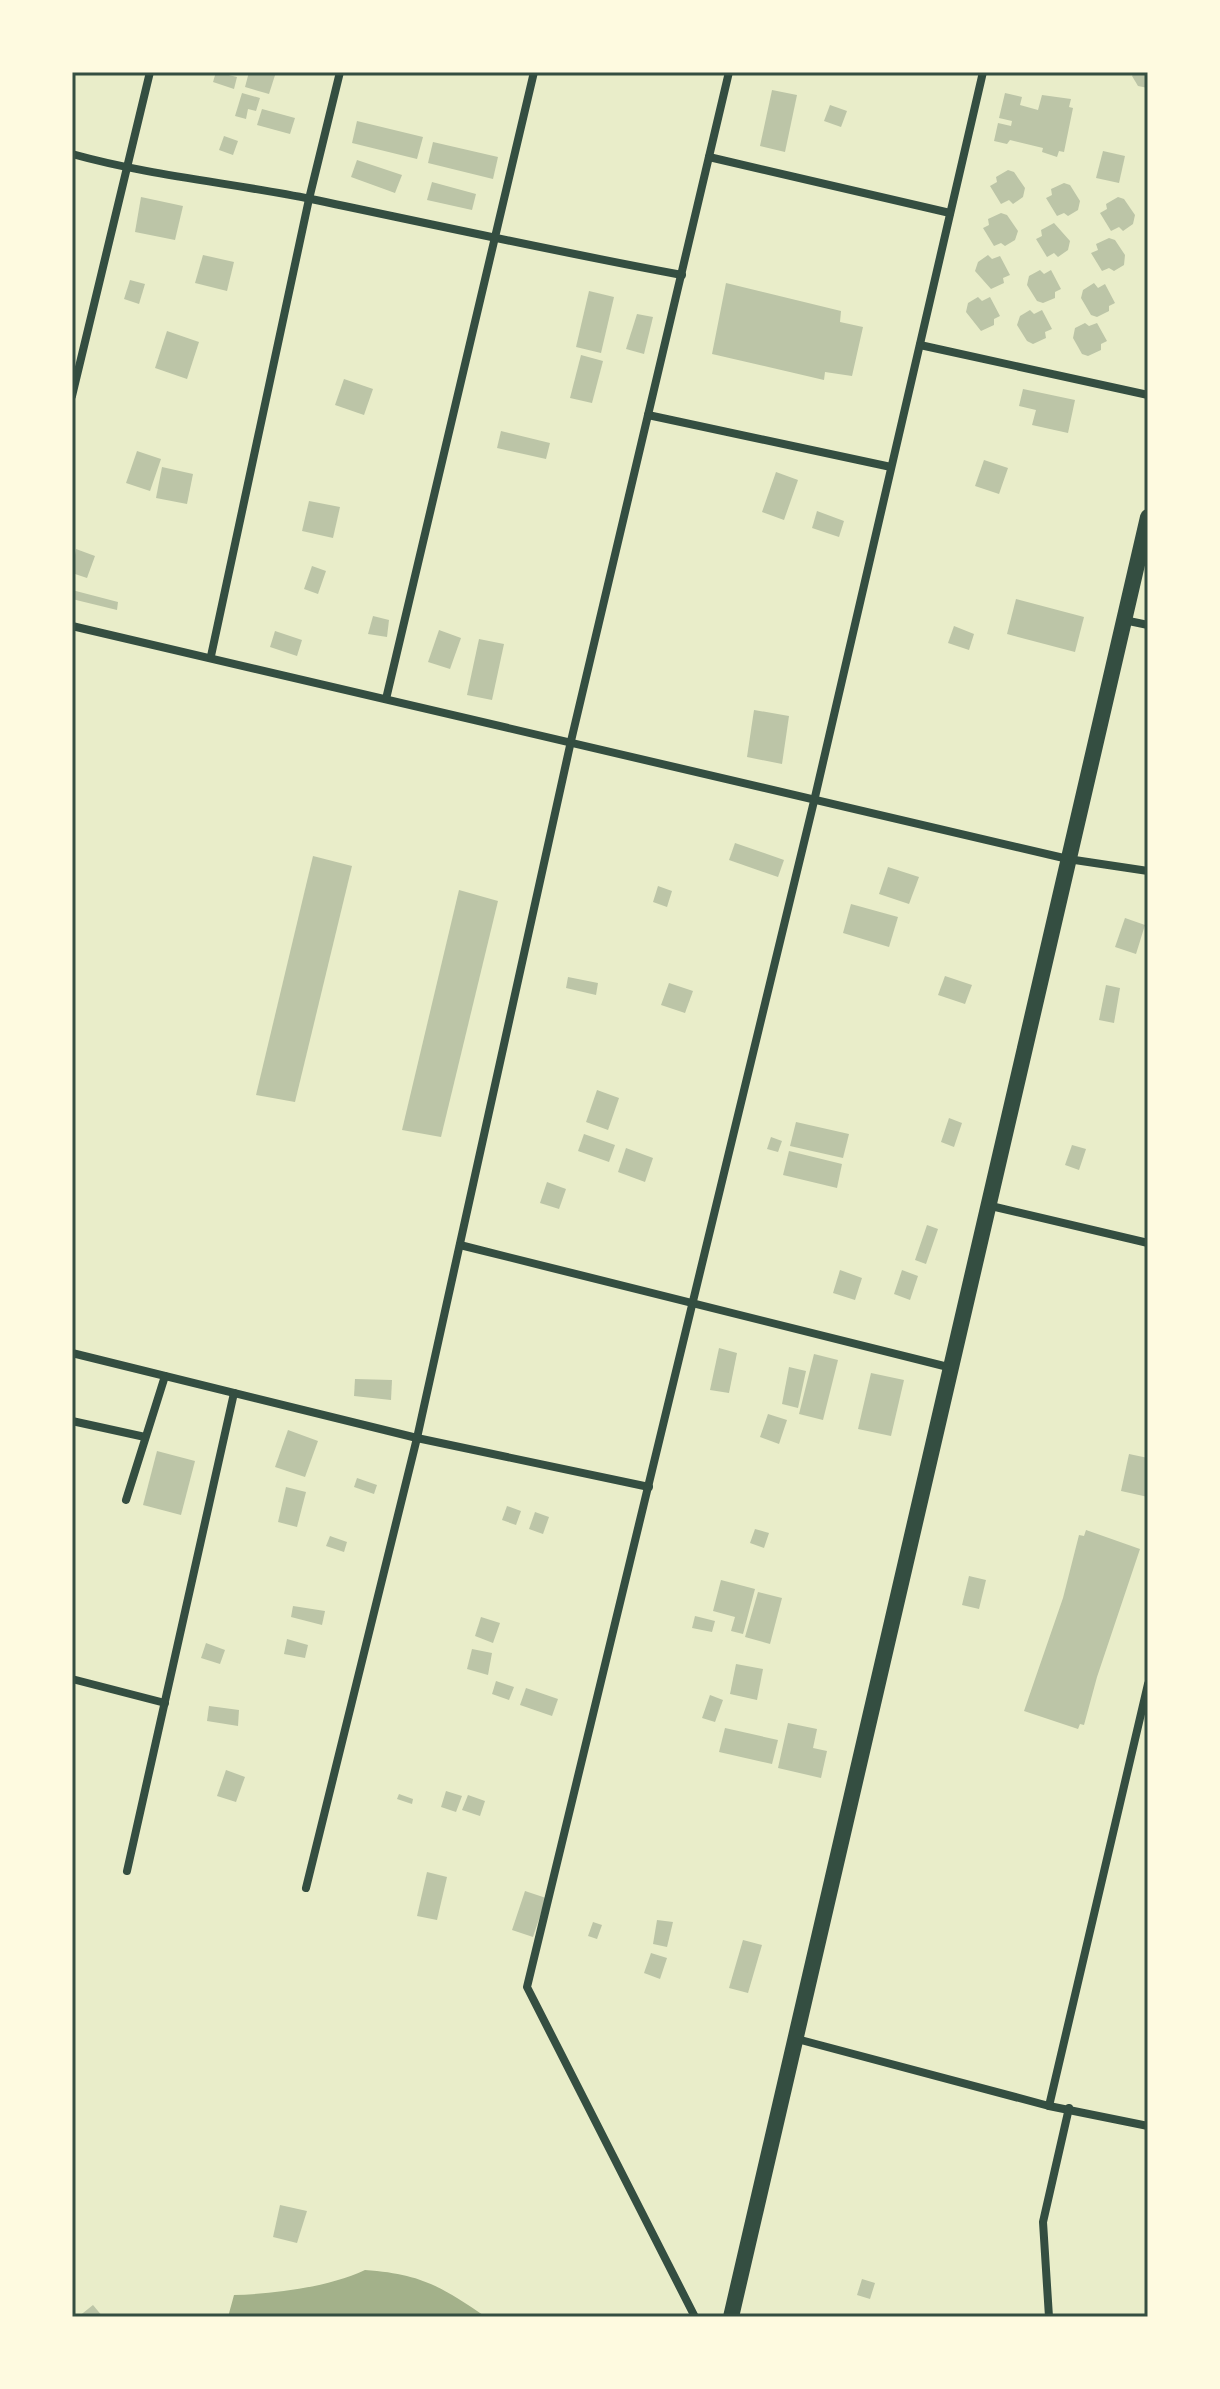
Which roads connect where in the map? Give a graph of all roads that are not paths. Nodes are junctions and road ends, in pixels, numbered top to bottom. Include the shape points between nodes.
1 (150, 72) edge
2 (340, 72) edge
3 (534, 72) edge
4 (729, 72) edge
5 (983, 72) edge
6 (72, 154) edge
7 (709, 157) junction
8 (126, 169) junction
9 (309, 199) junction
10 (950, 213) junction
11 (494, 240) junction
12 (682, 275) junction
13 (920, 345) junction
14 (1148, 395) edge
15 (72, 396) edge
16 (648, 415) junction
17 (891, 467) junction
18 (1148, 517) edge
19 (1124, 620) junction
20 (1148, 625) edge
21 (72, 626) edge
22 (211, 656) junction
23 (386, 699) junction
24 (571, 741) junction
25 (815, 797) junction
26 (1068, 859) junction
27 (1148, 871) edge
28 (991, 1206) junction
29 (1148, 1243) edge
30 (460, 1245) junction
31 (694, 1305) junction
32 (72, 1353) edge
33 (953, 1368) junction
34 (165, 1376) junction
35 (234, 1393) junction
36 (72, 1421) edge
37 (145, 1437) junction
38 (417, 1438) junction
39 (649, 1487) junction
40 (126, 1500) dead end
41 (72, 1679) edge
42 (1148, 1684) edge
43 (165, 1703) junction
44 (127, 1871) dead end
45 (306, 1888) dead end
46 (797, 2039) junction
47 (1049, 2106) junction
48 (1069, 2108) junction
49 (1148, 2126) edge
50 (695, 2317) edge
51 (731, 2317) edge
52 (1049, 2317) edge

1 - 8 street
2 - 9 street
3 - 11 street
4 - 7 street
5 - 10 street
6 - 8 street
7 - 10 street
7 - 12 street
8 - 9 street
8 - 15 street
9 - 11 street
9 - 22 street
10 - 13 street
11 - 12 street
11 - 23 street
12 - 16 street
13 - 14 street
13 - 17 street
16 - 17 street
16 - 24 street
17 - 25 street
18 - 19 highway
19 - 20 street
19 - 26 highway
21 - 22 street
22 - 23 street
23 - 24 street
24 - 25 street
24 - 30 street
25 - 26 street
25 - 31 street
26 - 27 street
26 - 28 highway
28 - 29 street
28 - 33 highway
30 - 31 street
30 - 38 street
31 - 33 street
31 - 39 street
32 - 34 street
33 - 46 highway
34 - 35 street
34 - 37 street
35 - 38 street
35 - 43 street
36 - 37 street
37 - 40 street
38 - 39 street
38 - 45 street
39 - 50 street via 527,1987
41 - 43 street
42 - 47 street
43 - 44 street
46 - 47 street
46 - 51 highway
47 - 48 street
48 - 49 street
48 - 52 street via 1043,2222

